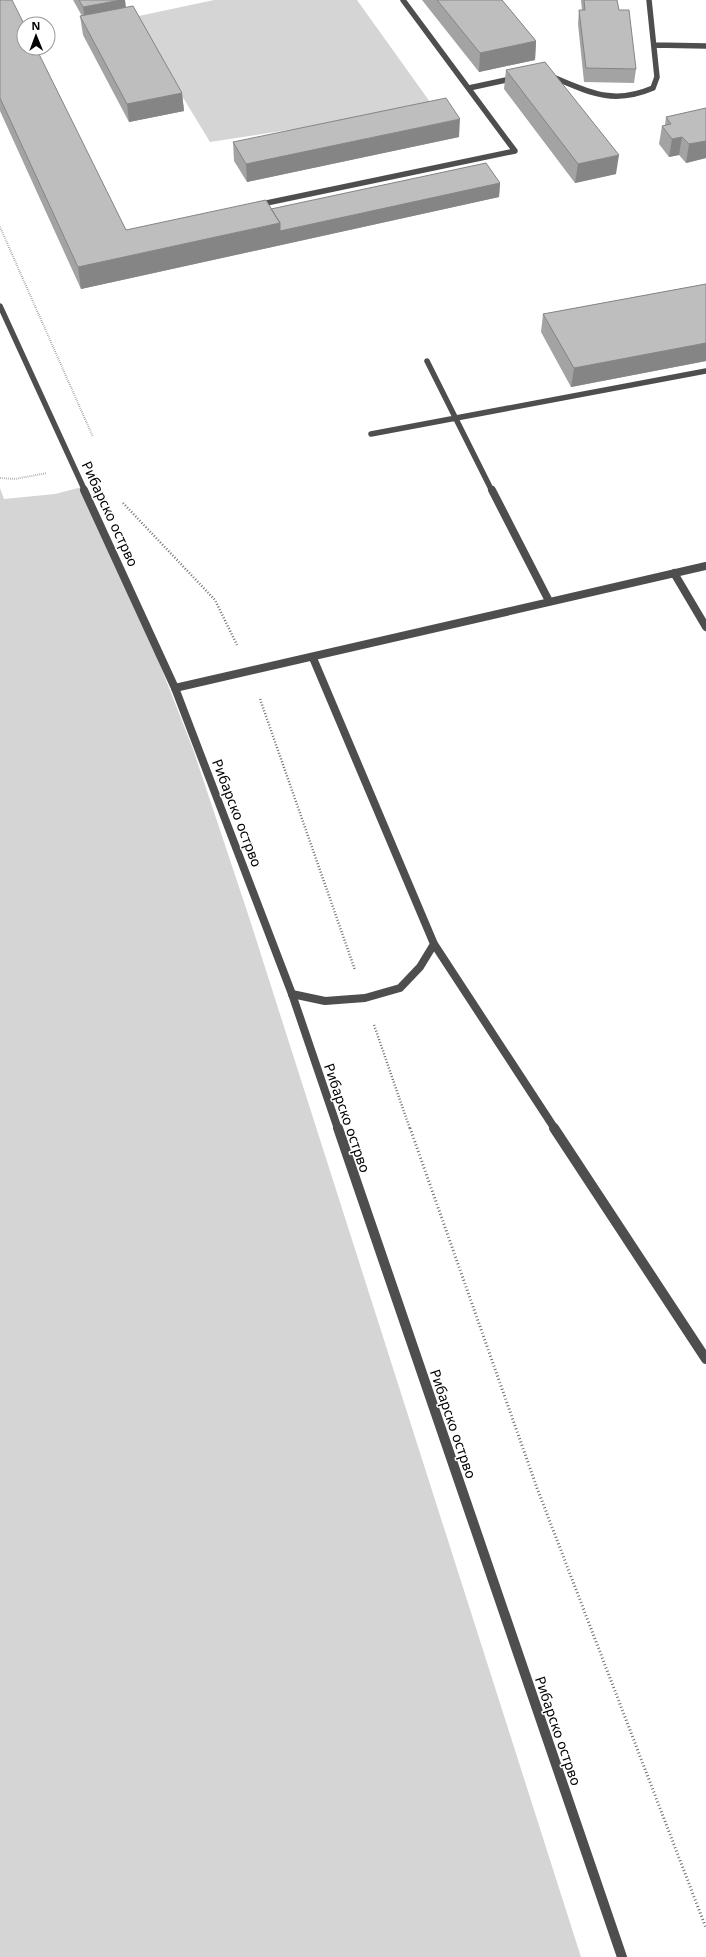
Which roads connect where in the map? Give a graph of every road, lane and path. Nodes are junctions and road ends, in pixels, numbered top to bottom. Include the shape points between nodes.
1 (403, 0) edge
2 (649, 0) edge
3 (654, 45) junction
4 (706, 46) edge
5 (541, 74) edge
6 (521, 77) edge
7 (469, 88) junction
8 (247, 207) edge
9 (0, 227) edge
10 (0, 306) edge
11 (427, 361) dead end
12 (706, 371) edge
13 (455, 419) junction
14 (371, 434) dead end
15 (94, 437) dead end
16 (74, 468) junction
17 (0, 478) edge
18 (123, 503) dead end
19 (706, 566) edge
20 (674, 573) junction
21 (549, 601) junction
22 (706, 627) edge
23 (313, 658) junction
24 (251, 672) junction
25 (175, 688) junction
26 (434, 944) junction
27 (292, 994) junction
28 (365, 998) junction
29 (706, 1359) edge
30 (706, 1928) edge
31 (622, 1957) edge

1 - 7 street
2 - 3 street
3 - 4 street
3 - 5 street via 657,77 653,88 641,94 613,98 598,95
6 - 7 street
7 - 8 street via 515,151
9 - 15 path
10 - 16 street, Рибарско острво
11 - 13 street
12 - 13 street
13 - 14 street
13 - 21 street
16 - 17 path via 15,480
16 - 25 street, Рибарско острво
18 - 24 path via 215,600
19 - 20 street
20 - 21 street
20 - 22 street
21 - 23 street
23 - 24 street
23 - 26 street
24 - 25 street
24 - 28 path
25 - 27 street, Рибарско острво
26 - 28 street via 420,967 400,988
26 - 29 street
27 - 28 street via 325,1001
27 - 31 street, Рибарско острво
28 - 30 path via 537,1488

